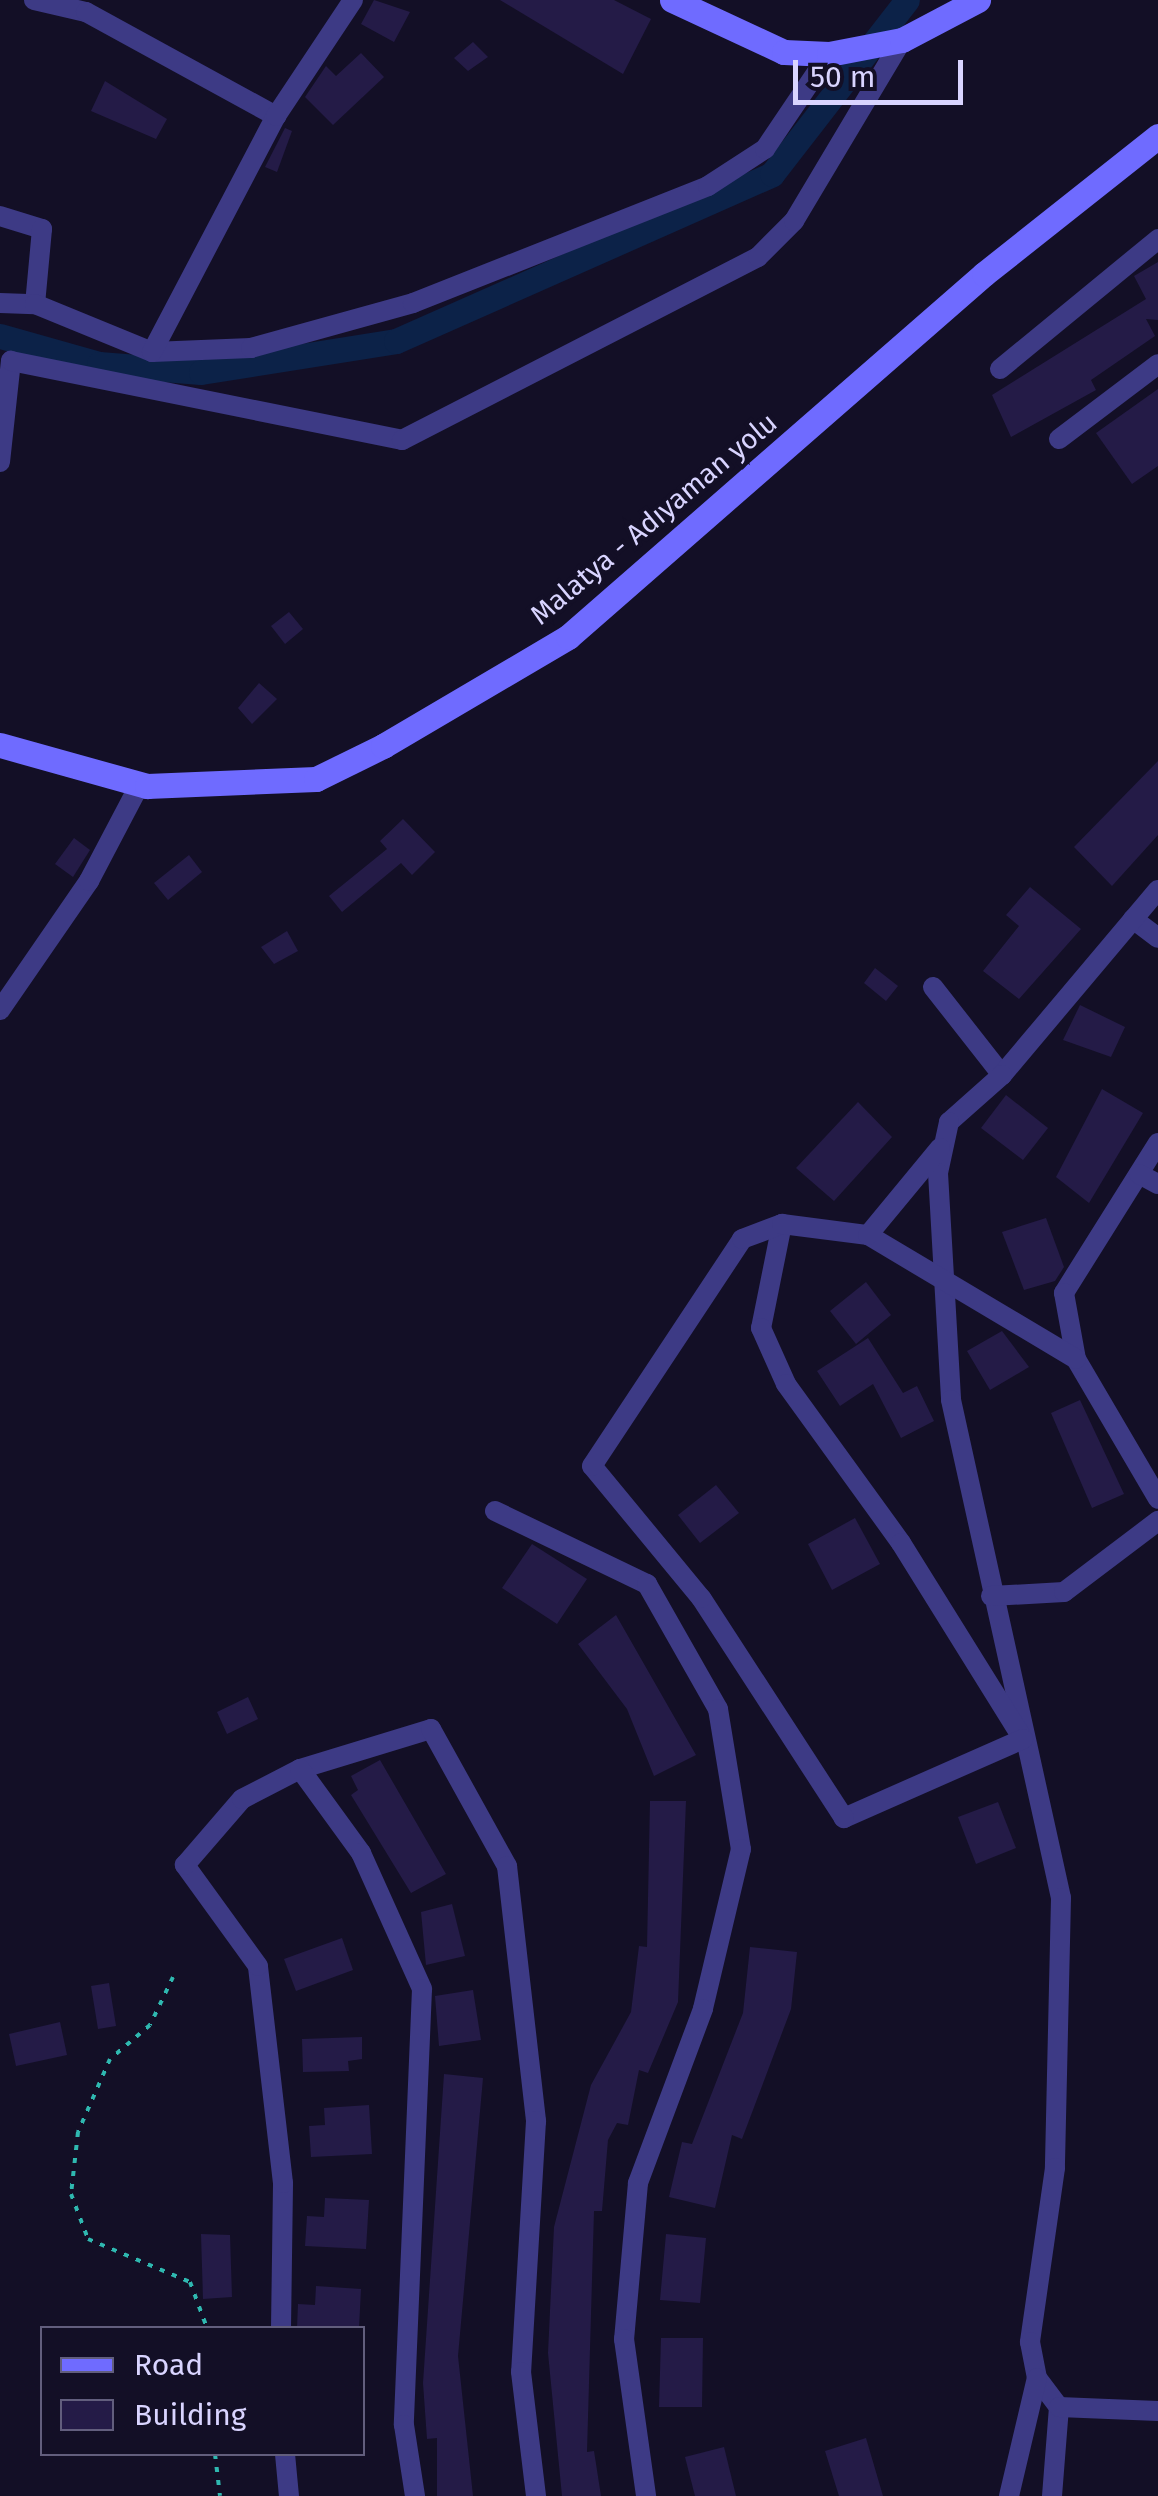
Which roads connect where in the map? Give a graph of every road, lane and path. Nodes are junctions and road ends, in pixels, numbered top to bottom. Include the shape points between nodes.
1 (34, 0) edge
2 (353, 0) edge
3 (672, 0) edge
4 (978, 0) edge
5 (896, 42) junction
6 (829, 54) junction
7 (276, 116) junction
8 (1158, 136) edge
9 (0, 216) edge
10 (1158, 239) edge
11 (0, 302) edge
12 (36, 304) junction
13 (152, 352) junction
14 (1158, 364) edge
15 (1000, 370) dead end
16 (1059, 439) dead end
17 (0, 462) edge
18 (0, 746) edge
19 (140, 784) junction
20 (1158, 890) edge
21 (1133, 920) junction
22 (1158, 938) edge
23 (933, 987) dead end
24 (0, 1010) edge
25 (1002, 1075) junction
26 (945, 1142) junction
27 (1158, 1143) edge
28 (1148, 1179) edge
29 (782, 1224) junction
30 (868, 1234) junction
31 (944, 1274) junction
32 (1076, 1359) junction
33 (1158, 1499) edge
34 (495, 1512) dead end
35 (1158, 1521) edge
36 (991, 1596) junction
37 (1023, 1739) junction
38 (300, 1768) junction
39 (174, 1976) dead end
40 (206, 2326) edge
41 (281, 2326) edge
42 (1037, 2378) junction
43 (1059, 2406) junction
44 (1158, 2411) edge
45 (215, 2456) edge
46 (285, 2456) edge
47 (220, 2496) edge
48 (289, 2496) edge
49 (415, 2496) edge
50 (536, 2496) edge
51 (646, 2496) edge
52 (1009, 2496) edge
53 (1052, 2496) edge

1 - 7 street via 86,12
2 - 7 street
3 - 6 main road via 784,52
4 - 5 main road
5 - 6 main road
5 - 17 street via 794,221 758,257 402,440 11,361
6 - 13 street via 764,149 708,186 413,303 251,348
7 - 13 street
8 - 19 main road, Malatya - Adıyaman yolu via 984,274 568,637 316,779
9 - 12 street via 42,228
10 - 15 street
11 - 12 street
12 - 13 street
14 - 16 street
18 - 19 main road, Malatya - Adıyaman yolu
19 - 24 street via 89,881
20 - 21 street
21 - 22 street
21 - 25 street
23 - 25 street
25 - 26 street via 949,1122
26 - 30 street
26 - 31 street
27 - 28 street
28 - 32 street via 1064,1293
29 - 30 street
29 - 37 street via 760,1328 786,1384 901,1543
29 - 37 street via 742,1239 592,1466 701,1598 844,1818
30 - 31 street
31 - 32 street
31 - 36 street via 952,1400
32 - 33 street
34 - 51 street via 647,1584 718,1709 741,1849 703,2009 638,2183 624,2339
35 - 36 street via 1064,1592
36 - 37 street
37 - 42 street via 1060,1898 1065,1981 1055,2168 1030,2342
38 - 41 street via 242,1798 186,1866 258,1966 283,2183
38 - 49 street via 361,1853 422,1990 404,2425
38 - 50 street via 431,1728 507,1866 536,2121 521,2372
39 - 40 path via 150,2025 110,2058 78,2132 71,2194 88,2239 190,2282
42 - 43 street
42 - 52 street
43 - 44 street
43 - 53 street
45 - 47 path
46 - 48 street

